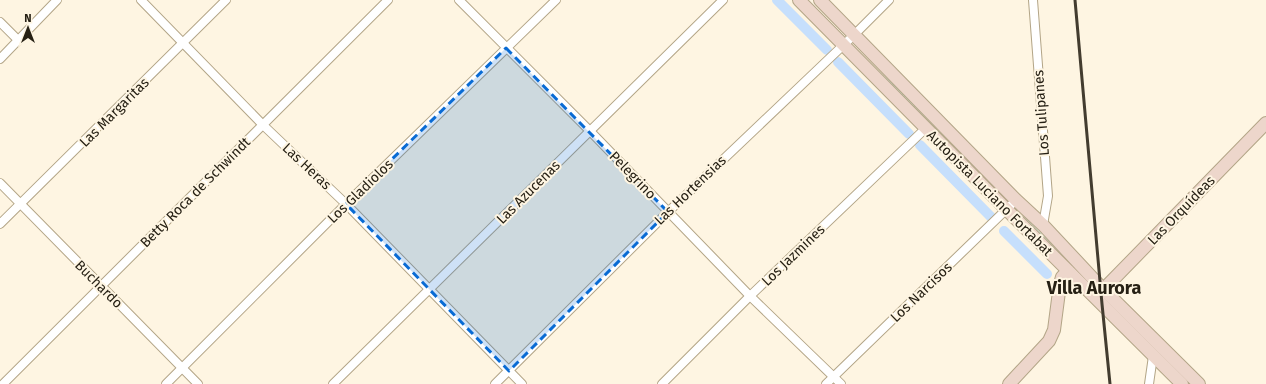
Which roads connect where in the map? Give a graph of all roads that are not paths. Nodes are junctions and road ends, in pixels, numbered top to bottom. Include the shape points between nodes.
1 (57, 0) edge
2 (141, 0) edge
3 (226, 0) edge
4 (388, 0) edge
5 (459, 0) edge
6 (556, 0) edge
7 (722, 0) edge
8 (799, 0) edge
9 (820, 0) edge
10 (889, 0) edge
11 (1033, 0) edge
12 (0, 22) edge
13 (854, 35) junction
14 (18, 40) junction
15 (183, 44) junction
16 (844, 45) junction
17 (506, 48) junction
18 (0, 59) edge
19 (1266, 123) edge
20 (263, 125) junction
21 (926, 128) junction
22 (590, 131) junction
23 (0, 183) edge
24 (1016, 200) junction
25 (20, 204) junction
26 (346, 204) junction
27 (1006, 210) junction
28 (668, 212) junction
29 (0, 224) edge
30 (1043, 225) junction
31 (1068, 271) junction
32 (100, 285) junction
33 (430, 290) junction
34 (1099, 293) junction
35 (750, 296) junction
36 (1153, 356) junction
37 (182, 367) junction
38 (509, 371) junction
39 (834, 377) junction
40 (3, 384) edge
41 (166, 384) edge
42 (198, 384) edge
43 (333, 384) edge
44 (495, 384) edge
45 (522, 384) edge
46 (662, 384) edge
47 (826, 384) edge
48 (841, 384) edge
49 (1009, 384) edge
50 (1149, 384) edge
51 (1182, 384) edge
52 (1199, 384) edge

1 - 14 street
2 - 15 street, Las Heras
3 - 15 street, Las Margaritas
4 - 20 street, Betty Roca de Schwindt
5 - 17 street, Pelegrino
6 - 17 street, Los Gladiolos
7 - 22 street, Las Azucenas
8 - 16 main road, Autopista Luciano Fortabat
9 - 13 main road, Autopista Luciano Fortabat
10 - 13 street, Las Hortensias
11 - 30 street, Los Tulipanes via 1048,196
12 - 14 street
13 - 16 street, Las Hortensias
13 - 24 main road, Autopista Luciano Fortabat
14 - 18 street
15 - 20 street, Las Heras
15 - 25 street, Las Margaritas
16 - 21 main road, Autopista Luciano Fortabat
16 - 28 street, Las Hortensias
17 - 22 street, Pelegrino
17 - 26 street, Los Gladiolos
19 - 34 main road, Las Orquídeas
20 - 26 street, Las Heras
20 - 32 street, Betty Roca de Schwindt
21 - 27 main road, Autopista Luciano Fortabat
21 - 35 street, Los Jazmines
22 - 28 street, Pelegrino
22 - 33 street, Las Azucenas
23 - 25 street, Buchardo
24 - 27 street, Los Narcisos
24 - 30 main road, Autopista Luciano Fortabat
25 - 29 street, Las Margaritas
25 - 32 street, Buchardo
26 - 33 street, Las Heras
26 - 37 street, Los Gladiolos
27 - 31 main road, Autopista Luciano Fortabat
27 - 39 street, Los Narcisos
28 - 35 street, Pelegrino
28 - 38 street, Las Hortensias
30 - 34 main road, Autopista Luciano Fortabat
31 - 34 main road, Autopista Luciano Fortabat
31 - 49 main road via 1060,284 1054,330 1049,341
32 - 37 street, Buchardo
32 - 40 street, Betty Roca de Schwindt
33 - 38 street, Las Heras
33 - 43 street, Las Azucenas
34 - 36 main road, Autopista Luciano Fortabat
34 - 52 main road, Autopista Luciano Fortabat
35 - 39 street, Pelegrino
35 - 46 street, Los Jazmines
36 - 50 street
36 - 51 main road, Autopista Luciano Fortabat
37 - 41 street, Los Gladiolos
37 - 42 street, Buchardo
38 - 44 street, Las Hortensias
38 - 45 street, Las Heras
39 - 47 street, Los Narcisos
39 - 48 street, Pelegrino

